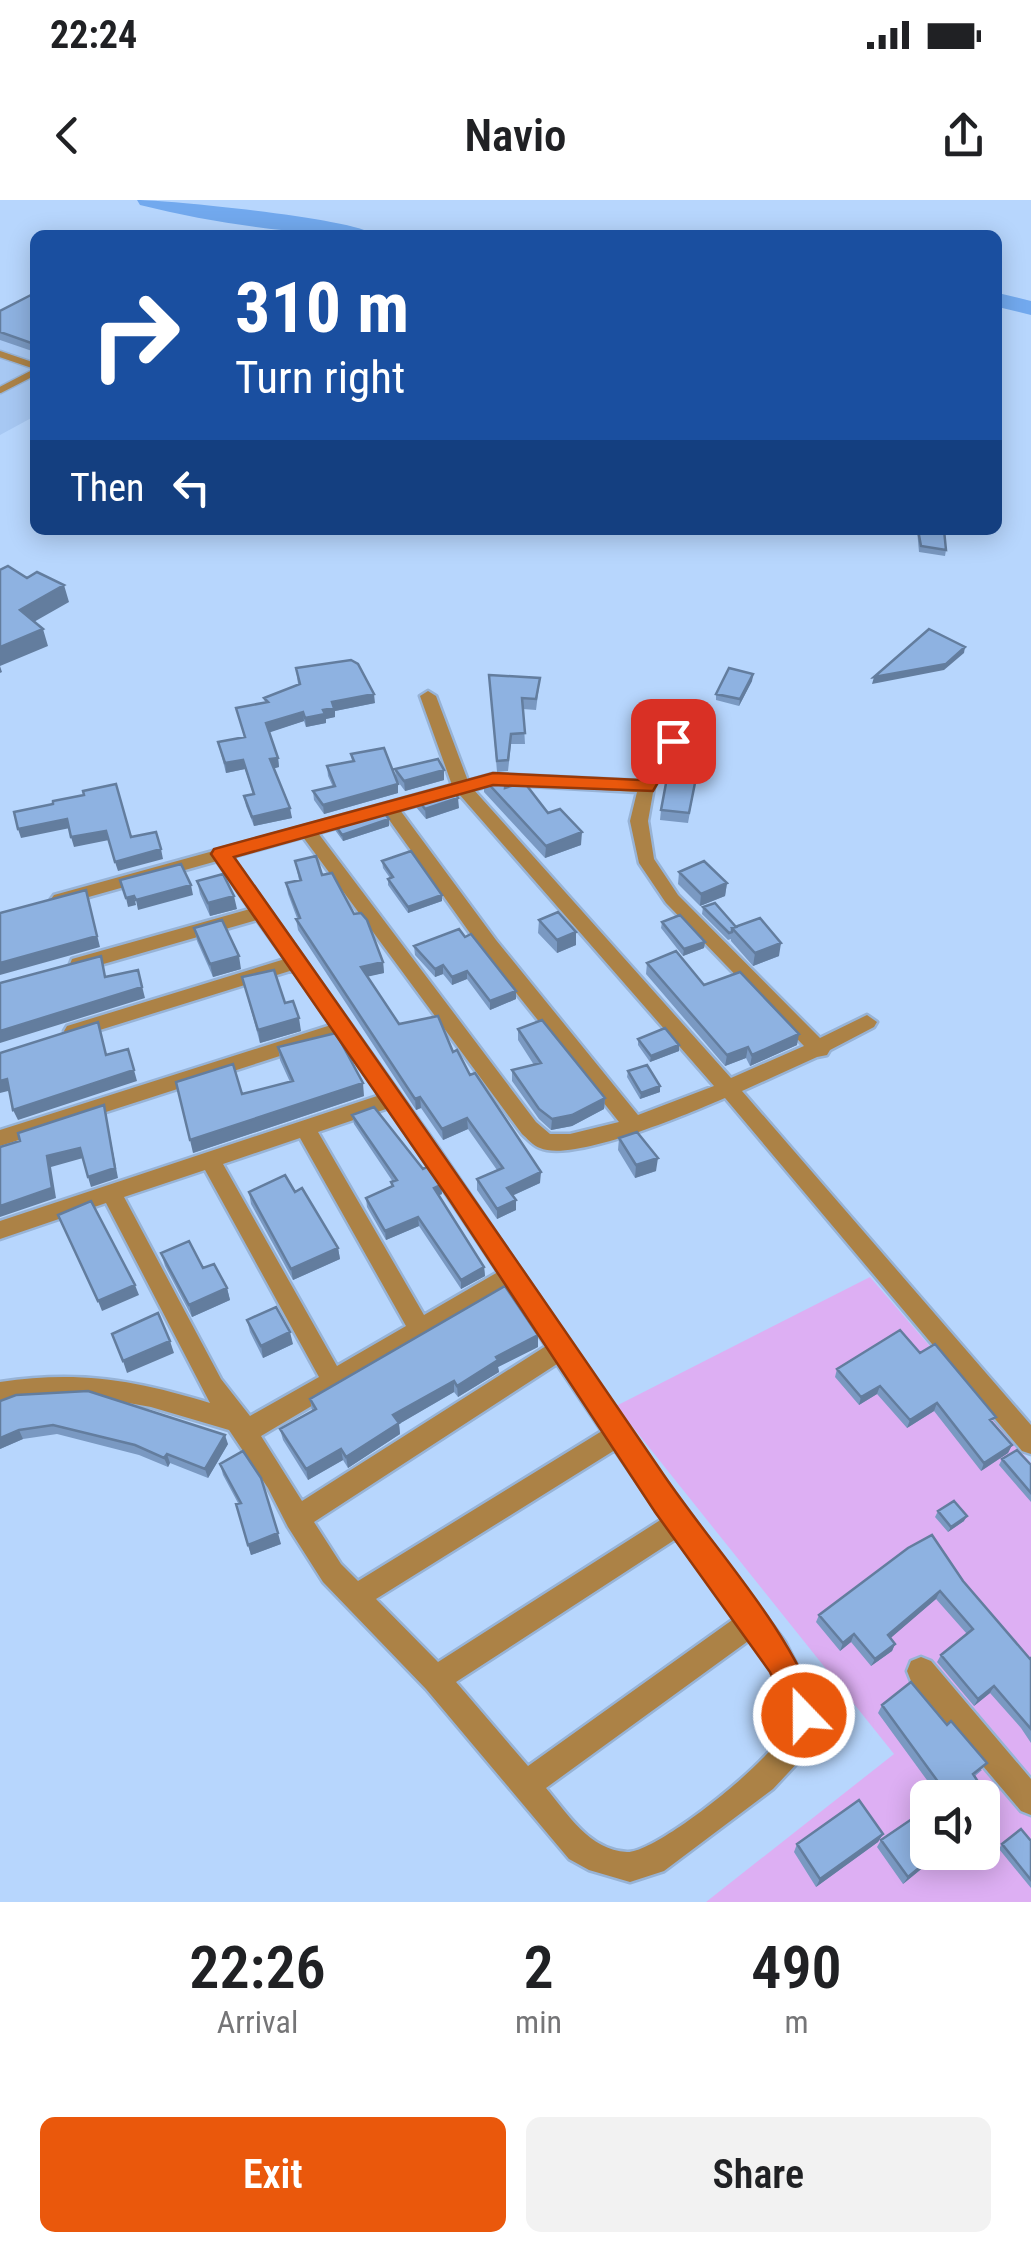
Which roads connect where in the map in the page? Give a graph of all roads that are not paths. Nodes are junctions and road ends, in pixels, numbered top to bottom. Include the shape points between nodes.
1 (0, 354) edge
2 (30, 367) edge
3 (30, 372) edge
4 (0, 390) edge
5 (428, 696) dead end
6 (687, 718) dead end
7 (461, 785) junction
8 (646, 786) junction
9 (388, 806) junction
10 (306, 829) junction
11 (221, 854) junction
12 (36, 905) edge
13 (262, 912) junction
14 (296, 962) junction
15 (56, 970) edge
16 (867, 1022) dead end
17 (343, 1028) junction
18 (56, 1037) edge
19 (820, 1050) junction
20 (728, 1090) junction
21 (392, 1099) junction
22 (632, 1123) junction
23 (305, 1128) junction
24 (0, 1138) edge
25 (210, 1160) junction
26 (111, 1193) junction
27 (0, 1230) edge
28 (513, 1276) junction
29 (420, 1329) junction
30 (562, 1348) junction
31 (333, 1380) junction
32 (0, 1393) edge
33 (244, 1427) junction
34 (620, 1434) junction
35 (1031, 1444) edge
36 (297, 1519) junction
37 (679, 1522) junction
38 (356, 1597) junction
39 (752, 1622) junction
40 (920, 1670) dead end
41 (436, 1680) junction
42 (526, 1785) junction
43 (1031, 1800) edge

1 - 2 lane
3 - 4 lane
5 - 7 street
6 - 8 street
7 - 8 street via 524,778
7 - 9 street
7 - 20 street
8 - 19 street via 640,839 654,876
9 - 10 street
9 - 22 street
10 - 11 street
10 - 22 street via 535,1134 564,1144
11 - 12 street
11 - 13 street
13 - 14 street
13 - 15 street
14 - 17 street
14 - 18 street
16 - 19 street
17 - 21 street
17 - 24 street
19 - 20 street
20 - 22 street
20 - 35 street
21 - 23 street
21 - 28 street
23 - 25 street
23 - 29 street
25 - 26 street
25 - 31 street
26 - 27 street
26 - 33 street via 213,1387
28 - 29 street
28 - 30 street
29 - 31 street
30 - 34 street
30 - 36 street
31 - 33 street
32 - 33 street via 76,1383 109,1386
33 - 36 street
34 - 37 street
34 - 38 street
36 - 38 street
37 - 39 street
37 - 41 street
38 - 41 street
39 - 42 street
39 - 42 street via 791,1678 804,1715 802,1732 772,1769 655,1861 627,1870 579,1849
40 - 43 street
41 - 42 street

